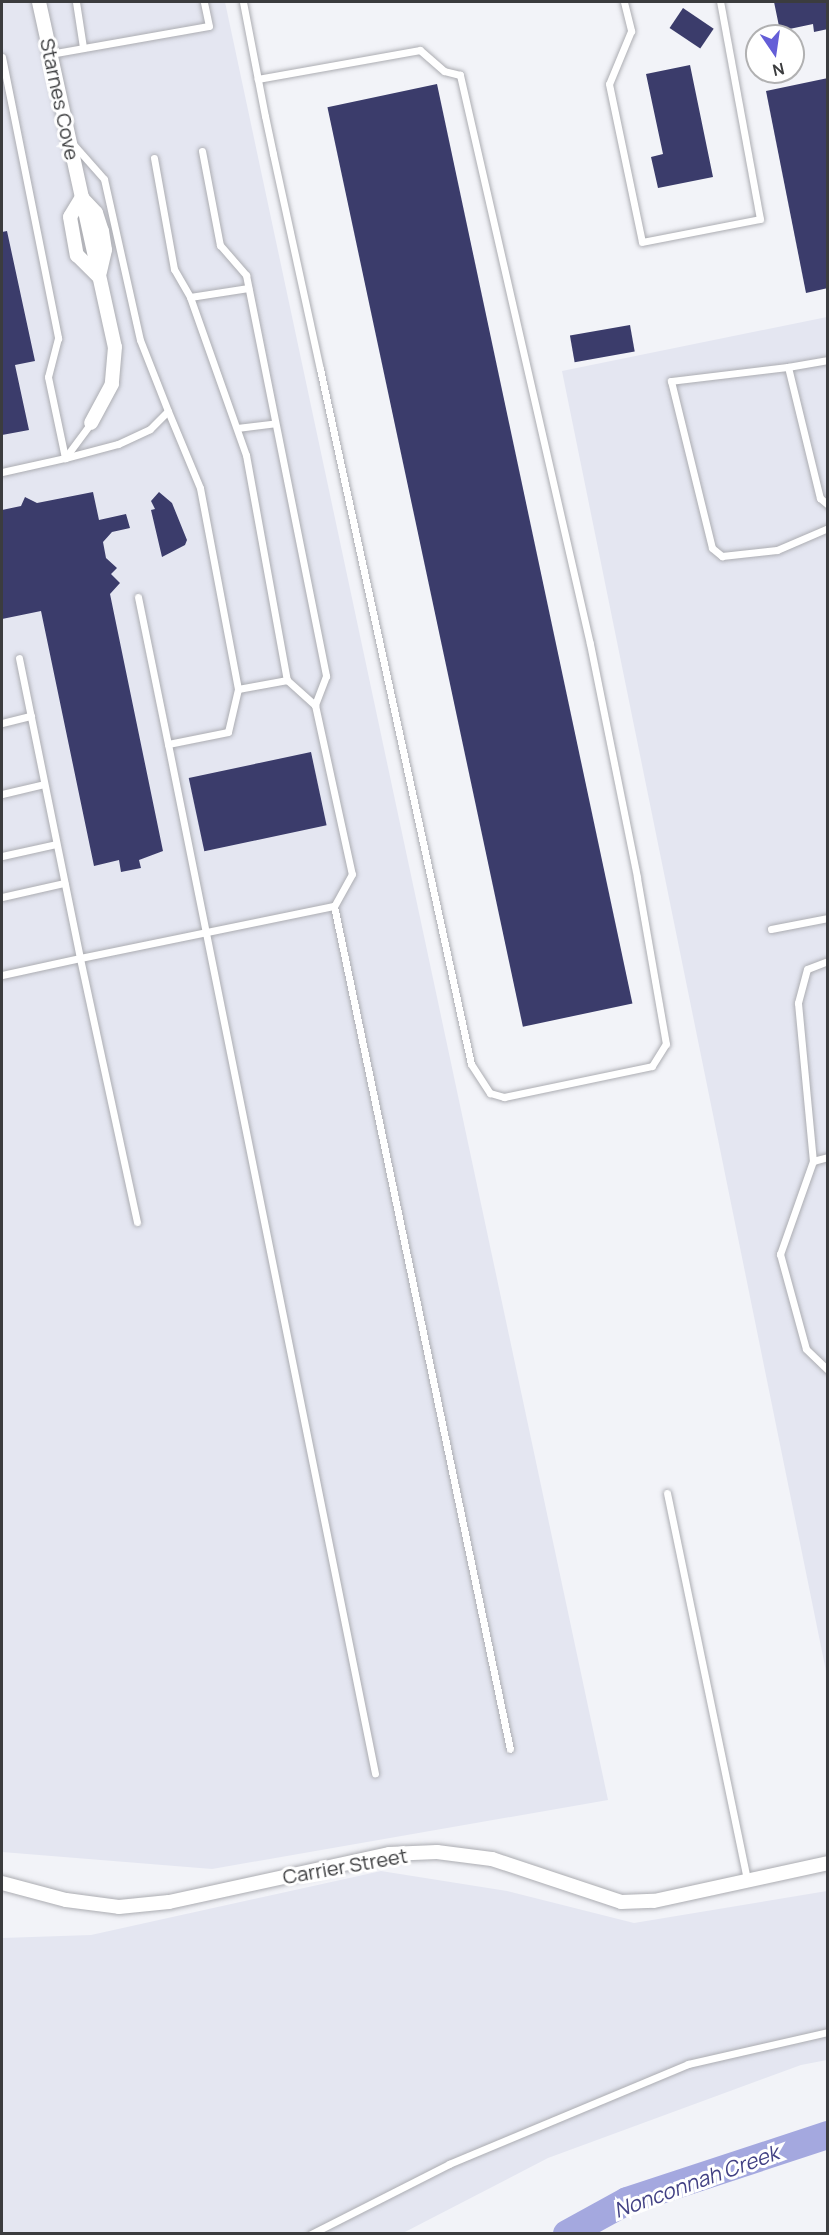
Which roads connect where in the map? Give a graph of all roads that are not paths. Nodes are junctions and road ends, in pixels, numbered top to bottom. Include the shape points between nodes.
1 (39, 2) edge
2 (76, 2) edge
3 (204, 2) edge
4 (243, 2) edge
5 (624, 2) edge
6 (720, 2) edge
7 (83, 47) junction
8 (50, 54) junction
9 (2, 57) edge
10 (258, 79) junction
11 (69, 139) junction
12 (202, 151) dead end
13 (154, 158) dead end
14 (82, 197) junction
15 (99, 277) junction
16 (248, 288) junction
17 (190, 297) junction
18 (828, 360) edge
19 (788, 367) junction
20 (168, 411) junction
21 (90, 423) joint
22 (275, 423) junction
23 (237, 428) junction
24 (65, 458) junction
25 (2, 472) edge
26 (828, 505) edge
27 (828, 528) edge
28 (138, 597) dead end
29 (19, 658) dead end
30 (287, 680) junction
31 (238, 689) junction
32 (315, 705) junction
33 (31, 716) junction
34 (2, 723) edge
35 (168, 744) junction
36 (44, 784) junction
37 (2, 794) edge
38 (56, 844) junction
39 (2, 856) edge
40 (64, 884) junction
41 (2, 897) edge
42 (334, 906) junction
43 (828, 918) edge
44 (771, 930) dead end
45 (206, 932) junction
46 (80, 958) junction
47 (828, 961) edge
48 (2, 975) edge
49 (828, 1157) edge
50 (813, 1161) junction
51 (137, 1222) dead end
52 (828, 1370) edge
53 (667, 1493) dead end
54 (510, 1749) dead end
55 (375, 1773) dead end
56 (828, 1863) edge
57 (747, 1881) junction
58 (2, 1882) edge
59 (828, 2032) edge
60 (311, 2234) edge

1 - 8 street, Starnes Cove
2 - 7 lane
3 - 7 lane via 209,26
4 - 10 lane
5 - 6 lane via 631,31 609,84 642,242 760,219
7 - 8 lane
8 - 11 street, Starnes Cove
9 - 24 lane via 58,338 48,377
10 - 10 lane via 471,1064 490,1093 504,1097 652,1066 666,1044 635,866 590,644 460,75 444,71 420,50
11 - 14 street, Starnes Cove
11 - 20 lane via 104,179 140,340
12 - 16 lane via 220,245 246,275
13 - 17 lane via 174,268
14 - 15 street, Starnes Cove via 96,213 102,231 105,250
14 - 15 street via 70,217 77,255
15 - 21 street, Starnes Cove via 116,365 105,402
16 - 17 lane
16 - 22 lane
17 - 23 lane
18 - 19 lane
19 - 26 lane via 820,498
19 - 27 lane via 671,381 712,548 722,556 777,550
20 - 24 lane via 150,429 118,444
20 - 31 lane via 200,488
21 - 24 lane
22 - 23 lane
22 - 32 lane via 326,675
23 - 30 lane via 246,455
24 - 25 lane
28 - 35 lane
29 - 33 lane
30 - 31 lane
30 - 32 lane
31 - 35 lane via 228,732
32 - 42 lane via 352,874
33 - 34 lane
33 - 36 lane
35 - 45 lane
36 - 37 lane
36 - 38 lane
38 - 39 lane
38 - 40 lane
40 - 41 lane
40 - 46 lane
42 - 45 lane
42 - 54 lane
43 - 44 lane
45 - 46 lane
45 - 55 lane
46 - 48 lane
46 - 51 lane
47 - 50 lane via 807,969 798,1003
49 - 50 lane
50 - 52 lane via 780,1254 806,1348
53 - 57 lane
56 - 57 street, Carrier Street
57 - 58 street, Carrier Street via 654,1901 621,1902 492,1859 437,1852 389,1854 169,1902 119,1907 66,1900
59 - 60 lane via 688,2064 449,2164

